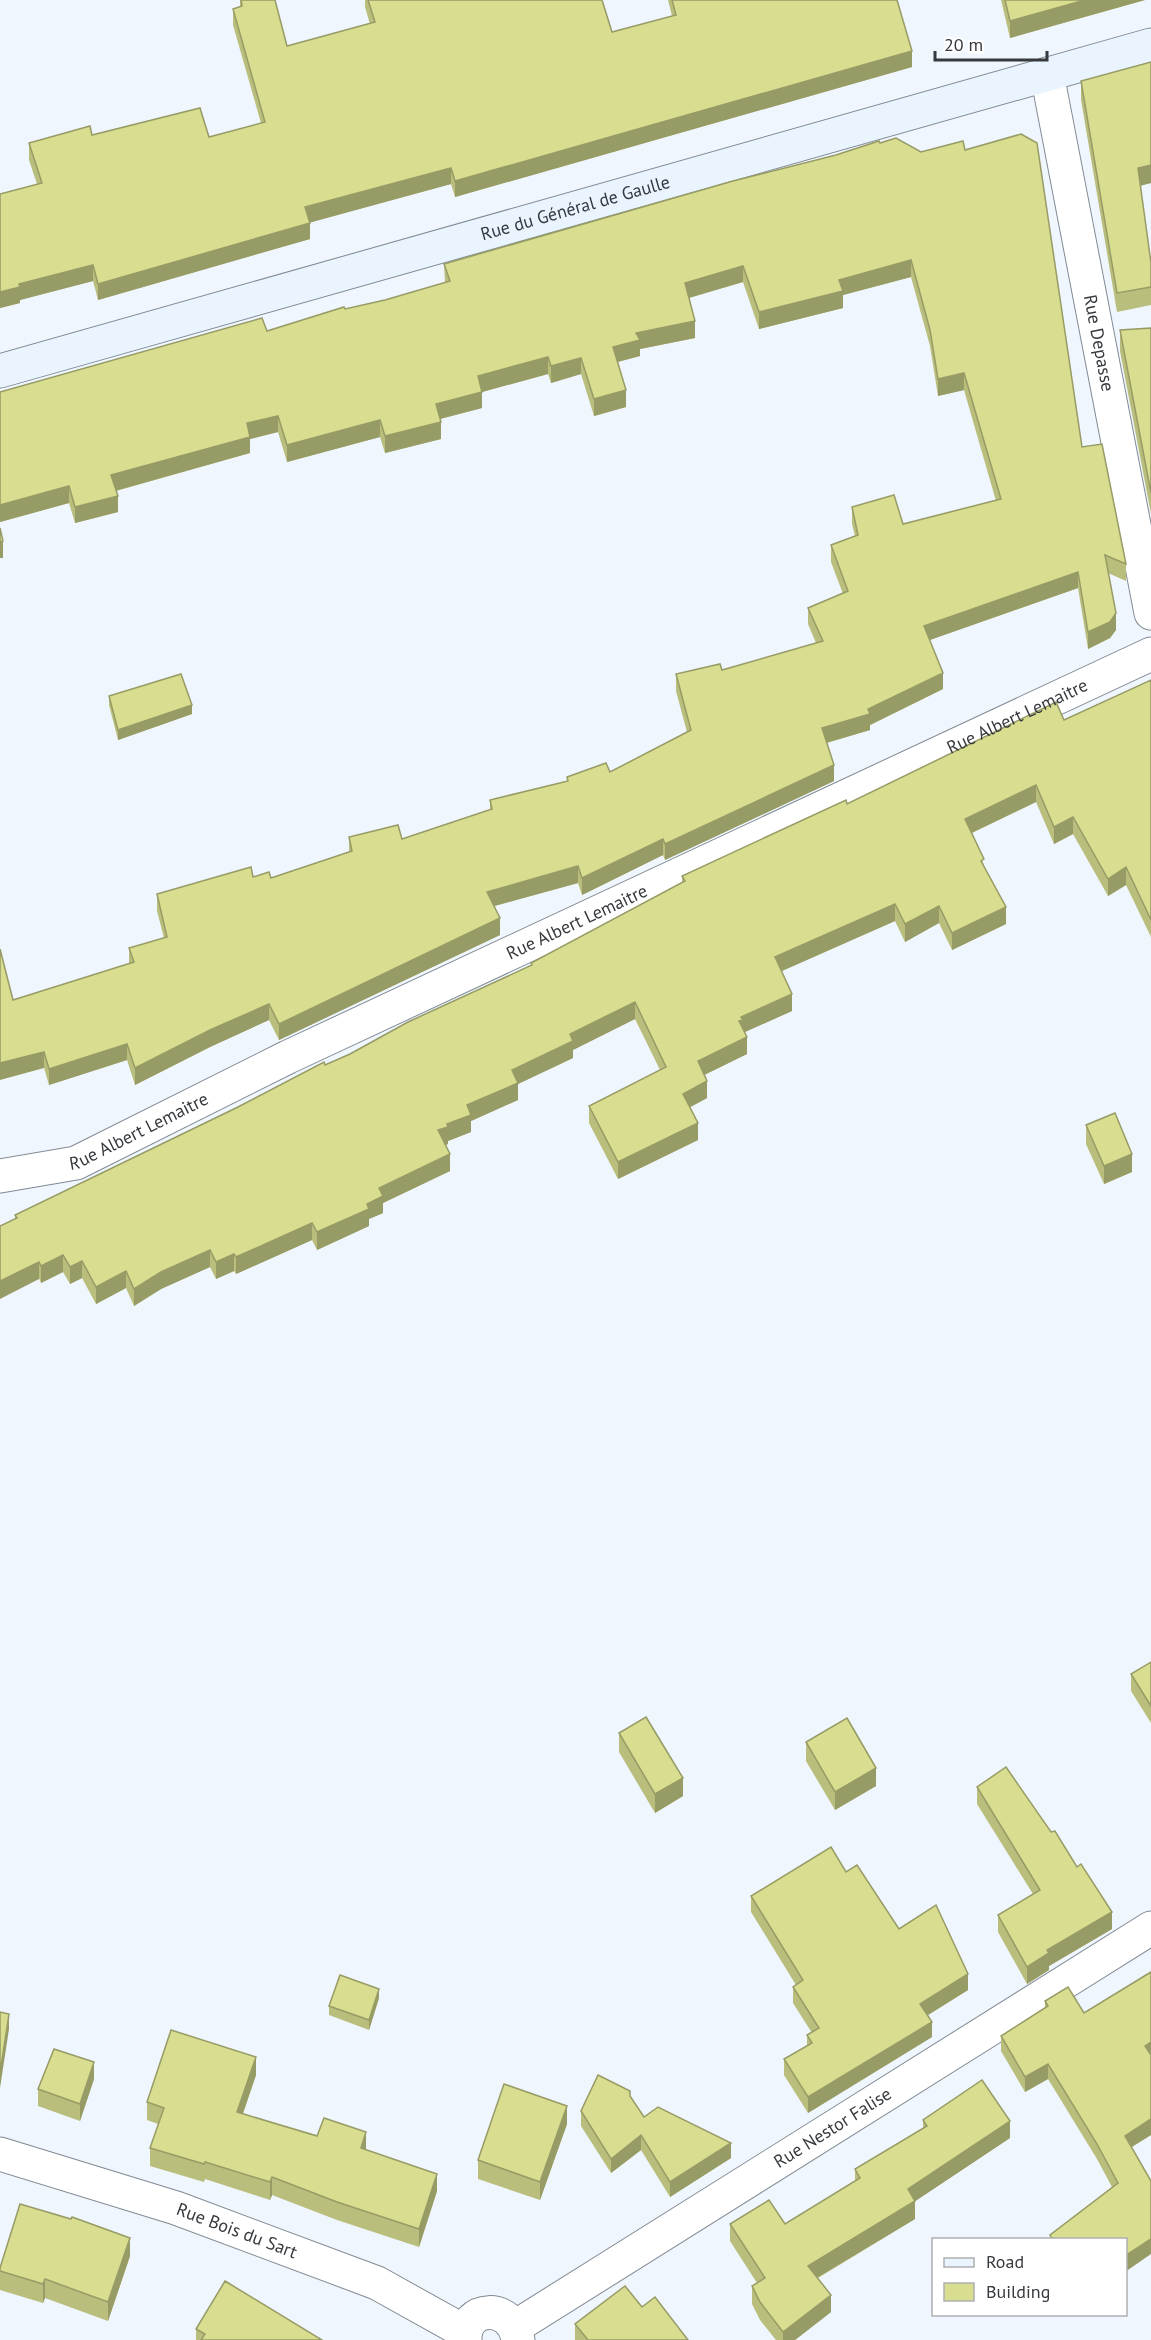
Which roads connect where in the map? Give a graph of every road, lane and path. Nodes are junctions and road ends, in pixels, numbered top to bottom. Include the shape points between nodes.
1 (1151, 45) edge
2 (1047, 74) junction
3 (0, 371) edge
4 (1151, 613) edge
5 (1151, 654) edge
6 (0, 1176) edge
7 (1151, 1928) edge
8 (0, 2154) edge
9 (517, 2333) edge
10 (465, 2336) edge

1 - 2 main road, Rue du Général de Gaulle
2 - 3 main road, Rue du Général de Gaulle
2 - 4 street, Rue Depasse
5 - 6 street, Rue Albert Lemaitre via 288,1058 76,1163
7 - 9 street, Rue Nestor Falise
8 - 10 street, Rue Bois du Sart via 176,2208 377,2283
9 - 10 street via 502,2314 484,2313 469,2324

